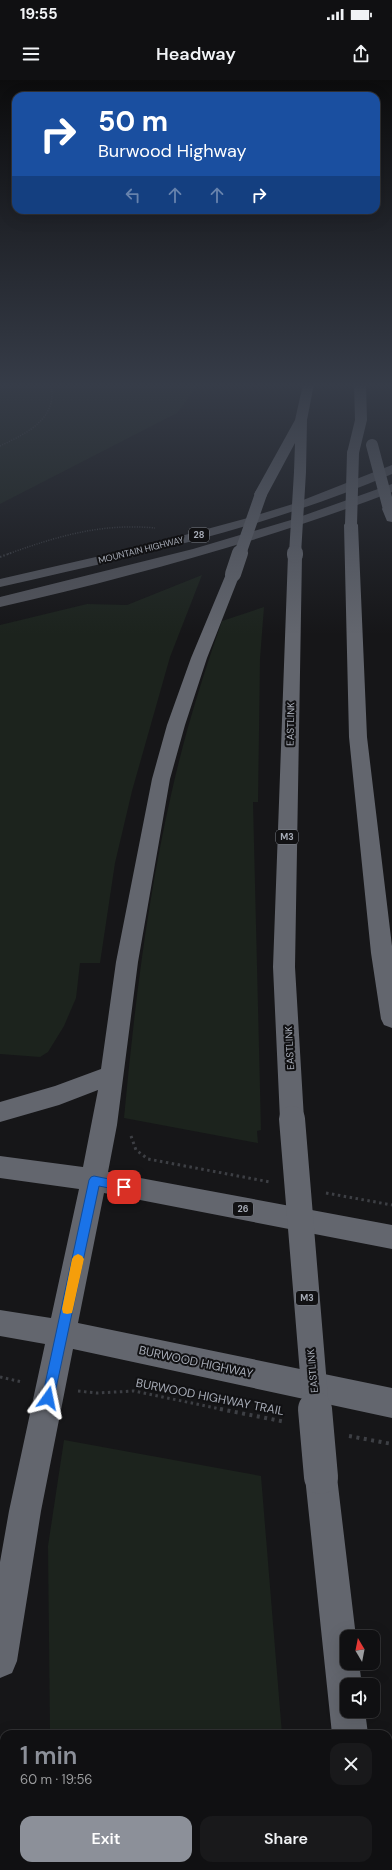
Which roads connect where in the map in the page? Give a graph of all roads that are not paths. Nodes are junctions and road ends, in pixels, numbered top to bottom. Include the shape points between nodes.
1 (275, 468) edge
2 (300, 468) edge
3 (353, 468) edge
4 (378, 468) edge
5 (392, 469) edge
6 (392, 488) edge
7 (391, 514) edge
8 (0, 583) edge
9 (0, 602) edge
10 (392, 1019) edge
11 (111, 1075) junction
12 (0, 1112) edge
13 (0, 1167) edge
14 (94, 1180) junction
15 (392, 1237) edge
16 (0, 1323) edge
17 (62, 1333) junction
18 (392, 1403) edge
19 (0, 1662) edge
20 (343, 1678) edge
21 (348, 1718) edge
22 (349, 1730) edge

1 - 11 highway, bridge via 261,494 199,658 160,779 127,962
2 - 20 highway, EASTLINK / M3, bridge via 295,555 284,967 292,1119 321,1477
3 - 10 highway, bridge via 351,525 358,737 382,953
4 - 7 highway, bridge
5 - 8 main road, MOUNTAIN HIGHWAY / 28 via 318,499 241,524
6 - 9 main road, MOUNTAIN HIGHWAY / 28 via 229,544
11 - 12 highway via 59,1095
11 - 14 highway via 105,1125
13 - 14 highway, 26
14 - 15 highway, 26
14 - 17 highway
16 - 17 highway, BURWOOD HIGHWAY
17 - 18 highway, BURWOOD HIGHWAY
17 - 19 highway via 25,1511
21 - 22 highway, EASTLINK / M3

